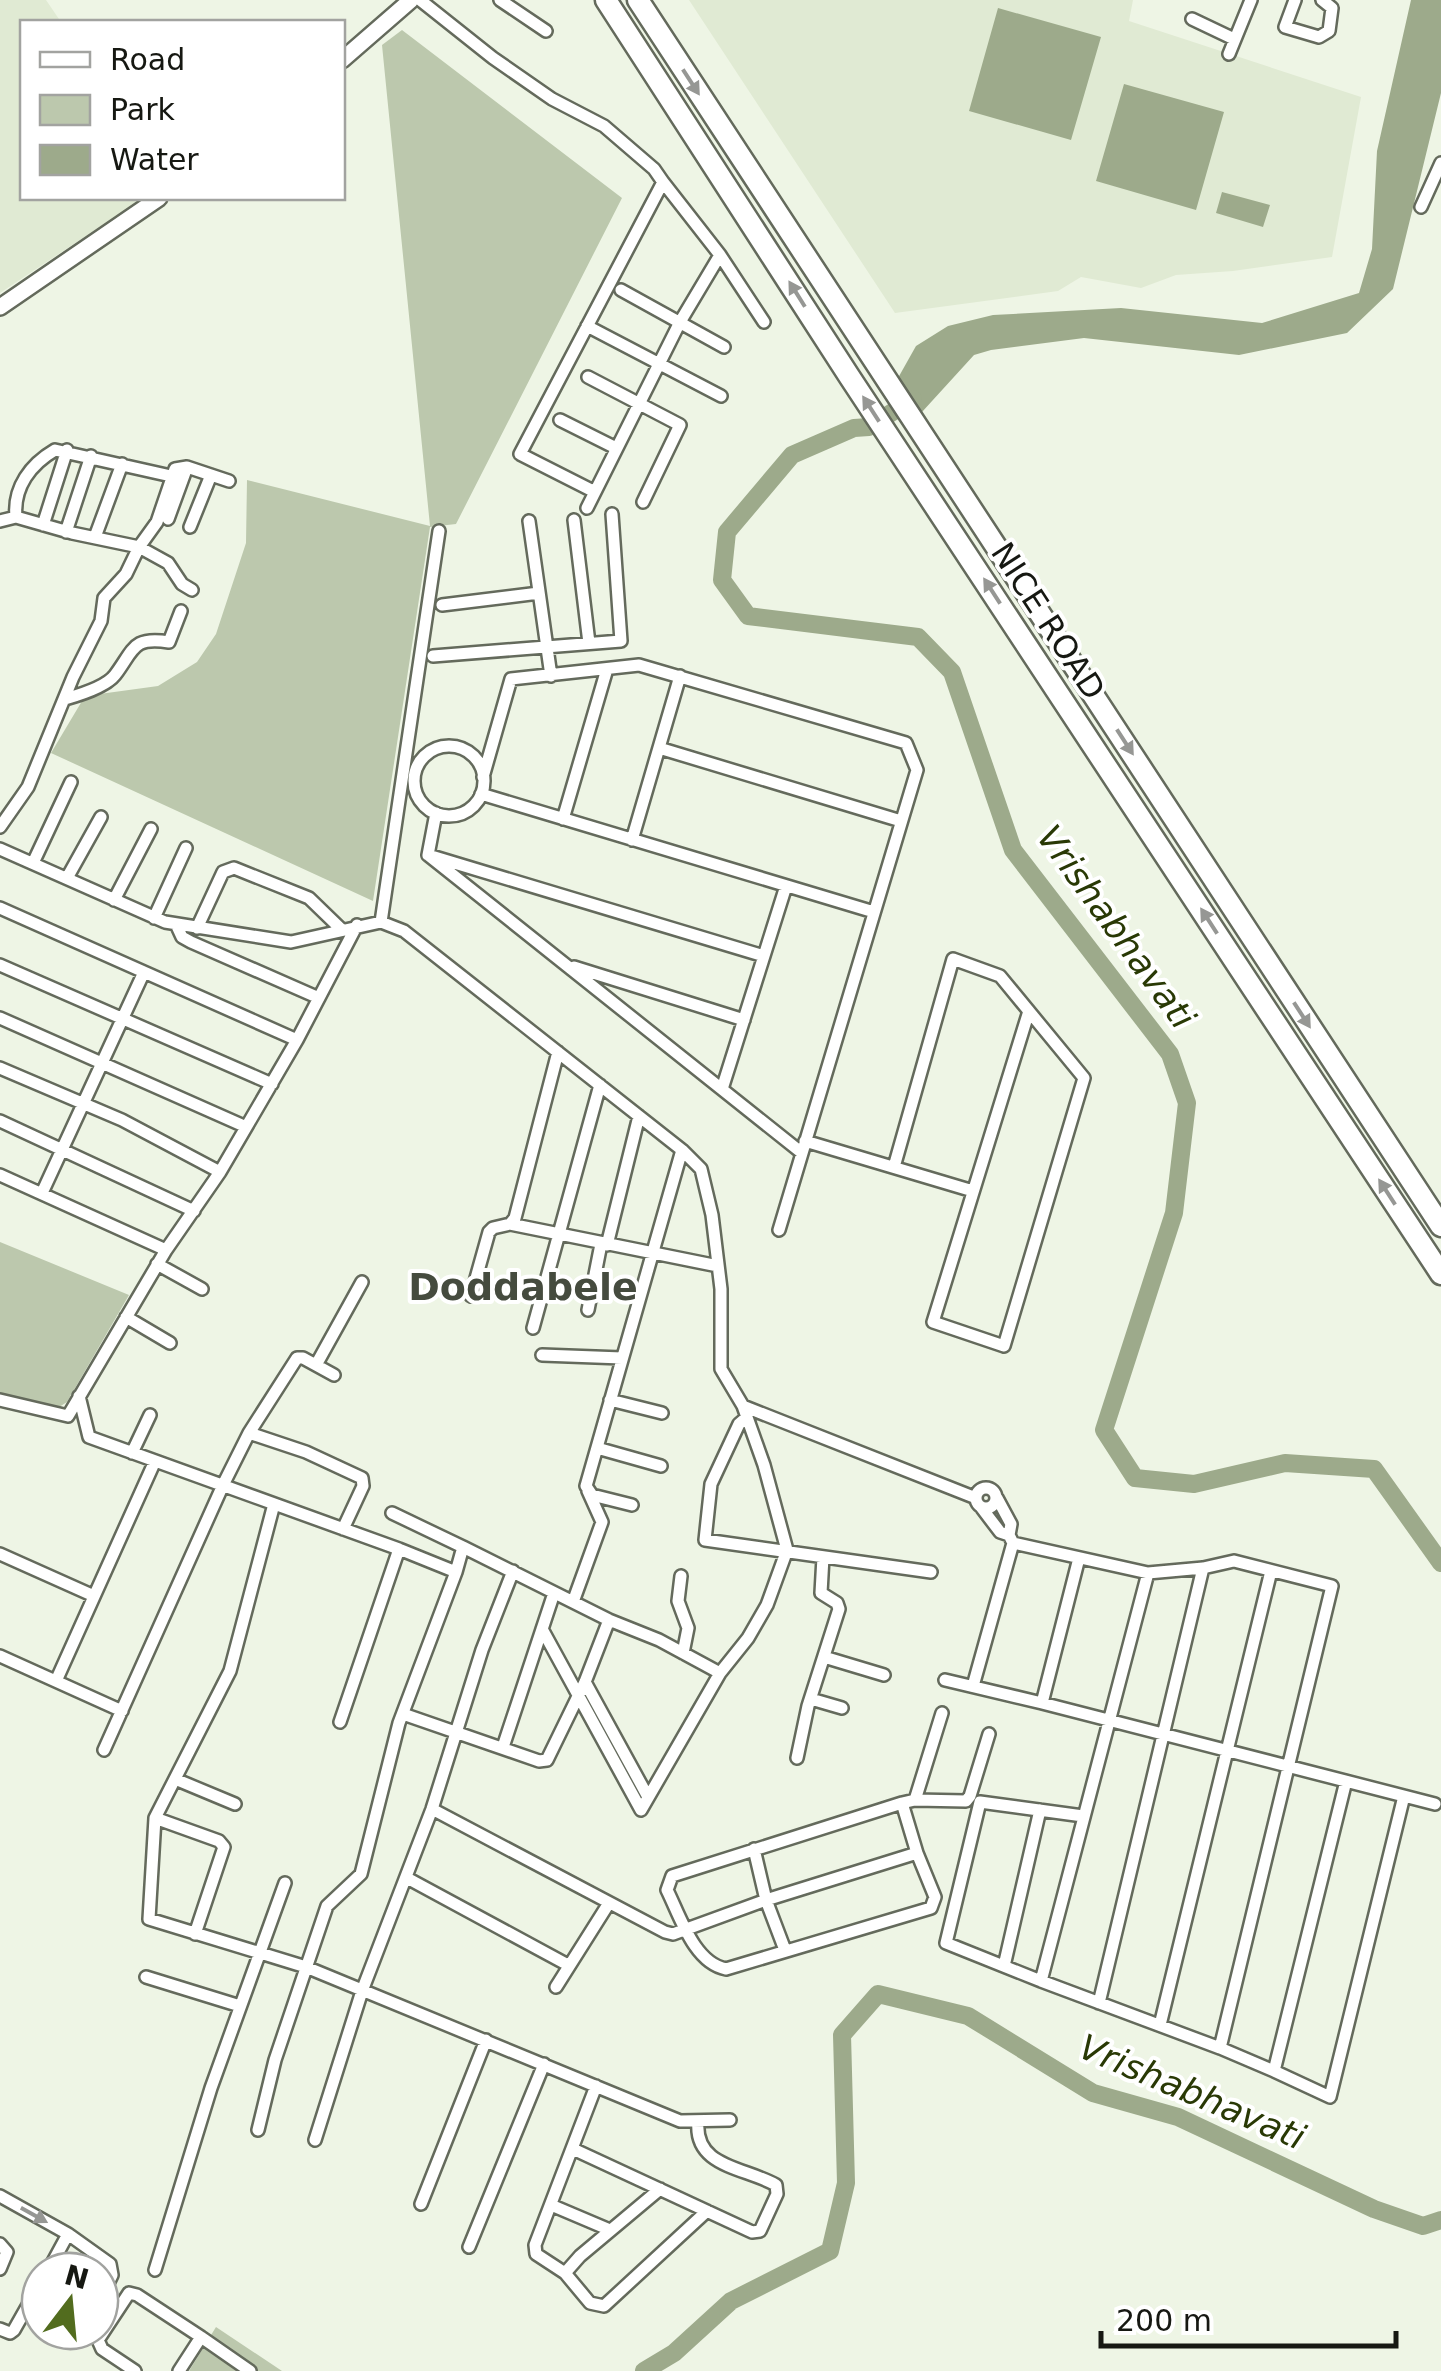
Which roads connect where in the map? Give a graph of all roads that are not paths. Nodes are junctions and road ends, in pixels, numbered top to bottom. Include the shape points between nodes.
1 (412, 0) edge
2 (420, 0) edge
3 (500, 0) edge
4 (606, 0) edge
5 (638, 0) edge
6 (1252, 0) edge
7 (1295, 0) edge
8 (1322, 0) edge
9 (1192, 19) dead end
10 (546, 31) dead end
11 (1234, 38) junction
12 (1229, 54) dead end
13 (345, 57) edge
14 (1441, 163) edge
15 (663, 182) junction
16 (156, 200) edge
17 (1421, 208) dead end
18 (720, 255) junction
19 (622, 290) dead end
20 (0, 307) edge
21 (680, 322) junction
22 (764, 322) dead end
23 (587, 326) junction
24 (724, 347) dead end
25 (658, 364) junction
26 (588, 377) dead end
27 (721, 396) dead end
28 (638, 403) junction
29 (560, 420) dead end
30 (616, 448) junction
31 (68, 450) junction
32 (92, 456) junction
33 (122, 464) junction
34 (186, 467) junction
35 (211, 475) junction
36 (170, 476) junction
37 (229, 480) dead end
38 (595, 492) junction
39 (643, 502) dead end
40 (587, 508) dead end
41 (612, 514) dead end
42 (16, 517) junction
43 (168, 518) dead end
44 (574, 520) dead end
45 (0, 521) edge
46 (529, 521) dead end
47 (43, 525) junction
48 (190, 527) dead end
49 (439, 531) dead end
50 (66, 532) junction
51 (95, 537) junction
52 (140, 547) junction
53 (192, 590) dead end
54 (539, 593) junction
55 (442, 605) dead end
56 (181, 610) dead end
57 (589, 644) junction
58 (547, 647) junction
59 (433, 656) dead end
60 (607, 669) junction
61 (552, 676) junction
62 (680, 676) junction
63 (65, 699) junction
64 (408, 742) junction
65 (659, 748) junction
66 (430, 752) junction
67 (484, 777) junction
68 (71, 782) dead end
69 (481, 794) junction
70 (400, 798) junction
71 (419, 798) junction
72 (436, 813) junction
73 (101, 817) dead end
74 (563, 819) junction
75 (902, 821) junction
76 (0, 828) edge
77 (151, 829) dead end
78 (632, 840) junction
79 (186, 848) dead end
80 (0, 849) edge
81 (428, 855) junction
82 (33, 863) junction
83 (67, 878) junction
84 (786, 886) junction
85 (114, 900) junction
86 (0, 908) edge
87 (874, 912) junction
88 (154, 918) junction
89 (381, 922) junction
90 (176, 924) junction
91 (358, 925) junction
92 (197, 928) junction
93 (341, 929) junction
94 (764, 956) junction
95 (566, 964) junction
96 (0, 965) edge
97 (144, 972) junction
98 (319, 998) junction
99 (1028, 1011) junction
100 (0, 1018) edge
101 (122, 1018) junction
102 (744, 1020) junction
103 (297, 1040) junction
104 (558, 1052) junction
105 (102, 1063) junction
106 (0, 1068) edge
107 (272, 1084) junction
108 (600, 1085) junction
109 (722, 1089) junction
110 (83, 1103) junction
111 (639, 1116) junction
112 (0, 1121) edge
113 (244, 1126) junction
114 (804, 1147) junction
115 (62, 1148) junction
116 (682, 1150) junction
117 (894, 1167) junction
118 (220, 1172) junction
119 (0, 1175) edge
120 (974, 1191) junction
121 (42, 1194) junction
122 (194, 1211) junction
123 (510, 1224) junction
124 (1441, 1226) edge
125 (779, 1230) dead end
126 (556, 1235) junction
127 (604, 1244) junction
128 (166, 1250) junction
129 (650, 1254) junction
130 (157, 1264) junction
131 (718, 1266) junction
132 (1441, 1274) edge
133 (362, 1282) dead end
134 (202, 1289) dead end
135 (471, 1296) dead end
136 (588, 1310) dead end
137 (126, 1317) junction
138 (533, 1328) dead end
139 (170, 1343) dead end
140 (542, 1355) dead end
141 (622, 1358) junction
142 (316, 1365) junction
143 (334, 1375) dead end
144 (79, 1396) junction
145 (0, 1400) edge
146 (610, 1400) junction
147 (745, 1412) junction
148 (662, 1413) dead end
149 (150, 1415) dead end
150 (249, 1433) junction
151 (597, 1448) junction
152 (132, 1452) junction
153 (154, 1460) junction
154 (662, 1466) dead end
155 (223, 1485) junction
156 (588, 1491) junction
157 (978, 1503) junction
158 (274, 1504) junction
159 (632, 1505) dead end
160 (392, 1513) dead end
161 (344, 1529) junction
162 (1011, 1539) junction
163 (463, 1547) junction
164 (399, 1548) junction
165 (787, 1550) junction
166 (0, 1554) edge
167 (823, 1556) junction
168 (1079, 1558) junction
169 (1203, 1568) junction
170 (513, 1571) junction
171 (1271, 1571) junction
172 (456, 1572) junction
173 (931, 1572) dead end
174 (1148, 1573) junction
175 (681, 1576) dead end
176 (554, 1594) junction
177 (94, 1596) junction
178 (573, 1602) junction
179 (609, 1620) junction
180 (542, 1629) junction
181 (683, 1653) junction
182 (0, 1656) edge
183 (824, 1657) junction
184 (720, 1674) junction
185 (884, 1675) dead end
186 (944, 1680) dead end
187 (56, 1681) junction
188 (585, 1682) junction
189 (973, 1686) junction
190 (577, 1698) junction
191 (811, 1698) junction
192 (1042, 1703) junction
193 (842, 1708) dead end
194 (122, 1711) junction
195 (942, 1713) dead end
196 (403, 1714) junction
197 (1107, 1720) junction
198 (340, 1722) dead end
199 (455, 1730) junction
200 (989, 1734) dead end
201 (1164, 1736) junction
202 (503, 1748) junction
203 (104, 1750) dead end
204 (1228, 1750) junction
205 (797, 1758) dead end
206 (1288, 1766) junction
207 (175, 1779) junction
208 (1346, 1781) junction
209 (1404, 1796) junction
210 (648, 1797) junction
211 (909, 1801) junction
212 (235, 1804) dead end
213 (1435, 1804) dead end
214 (432, 1808) junction
215 (1040, 1810) junction
216 (1083, 1816) junction
217 (155, 1818) junction
218 (754, 1849) junction
219 (917, 1854) junction
220 (407, 1878) junction
221 (285, 1882) dead end
222 (766, 1900) junction
223 (609, 1903) junction
224 (686, 1929) junction
225 (195, 1934) junction
226 (785, 1950) junction
227 (259, 1953) junction
228 (568, 1965) junction
229 (1004, 1966) junction
230 (306, 1967) junction
231 (146, 1977) dead end
232 (1042, 1981) junction
233 (556, 1987) dead end
234 (362, 1991) junction
235 (1099, 2002) junction
236 (240, 2006) junction
237 (1160, 2025) junction
238 (486, 2040) junction
239 (1220, 2048) junction
240 (544, 2064) junction
241 (1274, 2071) junction
242 (596, 2086) junction
243 (730, 2120) dead end
244 (698, 2122) junction
245 (258, 2130) dead end
246 (315, 2140) dead end
247 (573, 2149) junction
248 (660, 2189) junction
249 (0, 2196) edge
250 (421, 2204) dead end
251 (551, 2204) junction
252 (707, 2211) junction
253 (610, 2230) junction
254 (68, 2234) junction
255 (0, 2244) edge
256 (469, 2247) dead end
257 (59, 2251) edge
258 (92, 2251) edge
259 (0, 2269) edge
260 (155, 2270) dead end
261 (565, 2272) junction
262 (120, 2303) edge
263 (20, 2319) edge
264 (0, 2329) edge
265 (201, 2338) junction
266 (105, 2351) edge
267 (135, 2371) edge
268 (179, 2371) edge
269 (250, 2371) edge

1 - 13 street
2 - 15 street via 492,58 604,126
3 - 10 street
132 -> 4 highway, NICE ROAD
5 -> 124 highway, NICE ROAD
6 - 11 street
7 - 8 street via 1285,27 1320,37 1332,18
9 - 11 street
11 - 12 street
14 - 17 street
15 - 18 street
15 - 23 street
16 - 20 street
18 - 21 street
18 - 22 street
19 - 21 street
21 - 24 street
21 - 25 street
23 - 25 street
23 - 38 street via 520,454
25 - 27 street
25 - 28 street
26 - 28 street
28 - 30 street
28 - 39 street via 680,425
29 - 30 street
30 - 38 street
31 - 32 street
31 - 42 street via 55,450 28,469
31 - 47 street
32 - 33 street
32 - 50 street
33 - 36 street
33 - 51 street
34 - 35 street
34 - 36 street
34 - 43 street
35 - 37 street
35 - 48 street
36 - 52 street via 157,522
38 - 40 street
41 - 57 street via 621,641
42 - 45 street
42 - 47 street
44 - 57 street
46 - 54 street
47 - 50 street
49 - 64 street
50 - 51 street
51 - 52 street
52 - 53 street via 168,563
52 - 63 street via 104,598 101,621
54 - 55 street
54 - 58 street
56 - 63 street via 168,642 142,641 112,679
57 - 58 street
58 - 59 street
58 - 61 street
60 - 61 street
60 - 62 street via 640,664
60 - 74 street
61 - 67 street via 511,679
62 - 65 street
62 - 75 street via 906,743 917,770
63 - 76 street via 28,786
64 - 66 street
64 - 70 street
65 - 75 street
65 - 78 street
66 - 67 street via 461,748
66 - 71 street via 414,774
67 - 69 street
68 - 82 street
69 - 72 street via 465,812
69 - 74 street
70 - 71 street
70 - 89 street
71 - 72 street
72 - 81 street
73 - 83 street
74 - 78 street
75 - 87 street
77 - 85 street
78 - 84 street
79 - 88 street
80 - 82 street
81 - 94 street
81 - 95 street
82 - 83 street
83 - 85 street
84 - 87 street
84 - 94 street
85 - 88 street
86 - 97 street
87 - 114 street
88 - 90 street
89 - 91 street
89 - 104 street via 404,931
90 - 92 street
90 - 98 street via 190,942
91 - 93 street
91 - 98 street
92 - 93 street via 292,942
92 - 93 street via 223,872 234,868 309,898
94 - 102 street
95 - 102 street
95 - 109 street
96 - 101 street
97 - 101 street
97 - 103 street
98 - 103 street
99 - 117 street via 1000,976 954,959
99 - 120 street
99 - 120 street via 1084,1078 1004,1346 933,1322
100 - 105 street
101 - 105 street
101 - 107 street
102 - 109 street
103 - 107 street
104 - 108 street
104 - 123 street
105 - 110 street
105 - 113 street
106 - 110 street
107 - 113 street
108 - 111 street
108 - 126 street
109 - 114 street
110 - 115 street
110 - 118 street
111 - 116 street
111 - 127 street
112 - 115 street
113 - 118 street
114 - 117 street
114 - 125 street
115 - 121 street
115 - 122 street
116 - 129 street
116 - 131 street via 701,1169
117 - 120 street
118 - 122 street
119 - 121 street
121 - 128 street
122 - 128 street
123 - 126 street
123 - 135 street via 489,1232
126 - 127 street
126 - 138 street
127 - 129 street
127 - 136 street
128 - 130 street
129 - 131 street
129 - 141 street
130 - 134 street
130 - 137 street
131 - 147 street via 721,1368
133 - 142 street
137 - 139 street
137 - 144 street
140 - 141 street
141 - 146 street
142 - 143 street
142 - 150 street via 297,1358
144 - 145 street via 68,1416
144 - 152 street via 89,1437
146 - 148 street
146 - 151 street
147 - 157 street
147 - 165 street
147 - 165 street via 711,1484 704,1538
149 - 152 street
150 - 155 street
150 - 161 street via 362,1478
151 - 154 street
151 - 156 street
152 - 153 street
153 - 155 street
153 - 177 street
155 - 158 street
155 - 194 street
156 - 159 street
156 - 178 street via 602,1522
157 - 162 street
157 - 162 street via 980,1489 995,1492
158 - 161 street
158 - 207 street via 230,1672
160 - 163 street
161 - 164 street
162 - 168 street
162 - 189 street
163 - 170 street
163 - 172 street
164 - 172 street
164 - 198 street
165 - 167 street
165 - 184 street via 756,1625
166 - 177 street
167 - 173 street
167 - 183 street via 821,1593 839,1609
168 - 174 street
168 - 192 street
169 - 171 street via 1234,1562
169 - 174 street
169 - 201 street
170 - 176 street
170 - 199 street
171 - 204 street
171 - 206 street via 1332,1586
172 - 196 street
174 - 197 street
175 - 181 street via 678,1601 688,1628
176 - 178 street
176 - 180 street
177 - 187 street
178 - 179 street
179 - 181 street
179 - 188 street
180 - 190 street
180 - 202 street
181 - 184 street
182 - 187 street
183 - 185 street
183 - 191 street
184 - 210 street
186 - 189 street
187 - 194 street
188 - 190 street
188 - 210 street
189 - 192 street
190 - 202 street via 547,1760
190 - 210 street via 641,1810
191 - 193 street
191 - 205 street
192 - 197 street
194 - 203 street
195 - 211 street
196 - 199 street
196 - 230 street via 360,1874 327,1906
197 - 201 street
197 - 216 street
199 - 202 street
199 - 214 street
200 - 211 street via 968,1799
201 - 204 street
201 - 235 street
204 - 206 street
204 - 237 street
206 - 208 street
206 - 239 street
207 - 212 street
207 - 217 street
208 - 209 street
208 - 241 street
209 - 213 street
209 - 241 street via 1330,2097
211 - 218 street
211 - 219 street
214 - 220 street
214 - 223 street
215 - 216 street
215 - 229 street
215 - 229 street via 980,1802 946,1943
216 - 232 street
217 - 225 street via 149,1918
217 - 225 street via 222,1844
218 - 222 street
218 - 224 street via 669,1879 667,1890
219 - 222 street
219 - 226 street via 935,1896 931,1908
220 - 228 street
220 - 234 street
221 - 227 street
222 - 224 street
222 - 226 street
223 - 224 street via 664,1932
223 - 228 street
224 - 226 street via 705,1959 722,1969
225 - 227 street
227 - 230 street
227 - 236 street
228 - 233 street
229 - 232 street
230 - 234 street
230 - 245 street
231 - 236 street
232 - 235 street
234 - 238 street
234 - 246 street
235 - 237 street
236 - 260 street
237 - 239 street
238 - 240 street
238 - 250 street
239 - 241 street
240 - 242 street
240 - 256 street
242 - 244 street via 680,2121
242 - 247 street
243 - 244 street
244 - 252 street via 697,2137 710,2157 778,2189 760,2231
247 - 248 street
247 - 251 street
248 - 252 street
248 - 253 street
249 -> 254 street
251 - 253 street
251 - 261 street via 535,2251
252 - 261 street via 604,2306 590,2303
253 - 261 street
254 - 257 street
254 - 258 street
255 - 259 street via 7,2252
262 - 265 street via 130,2293
263 - 264 street via 10,2332
265 - 268 street
265 - 269 street
266 - 267 street

